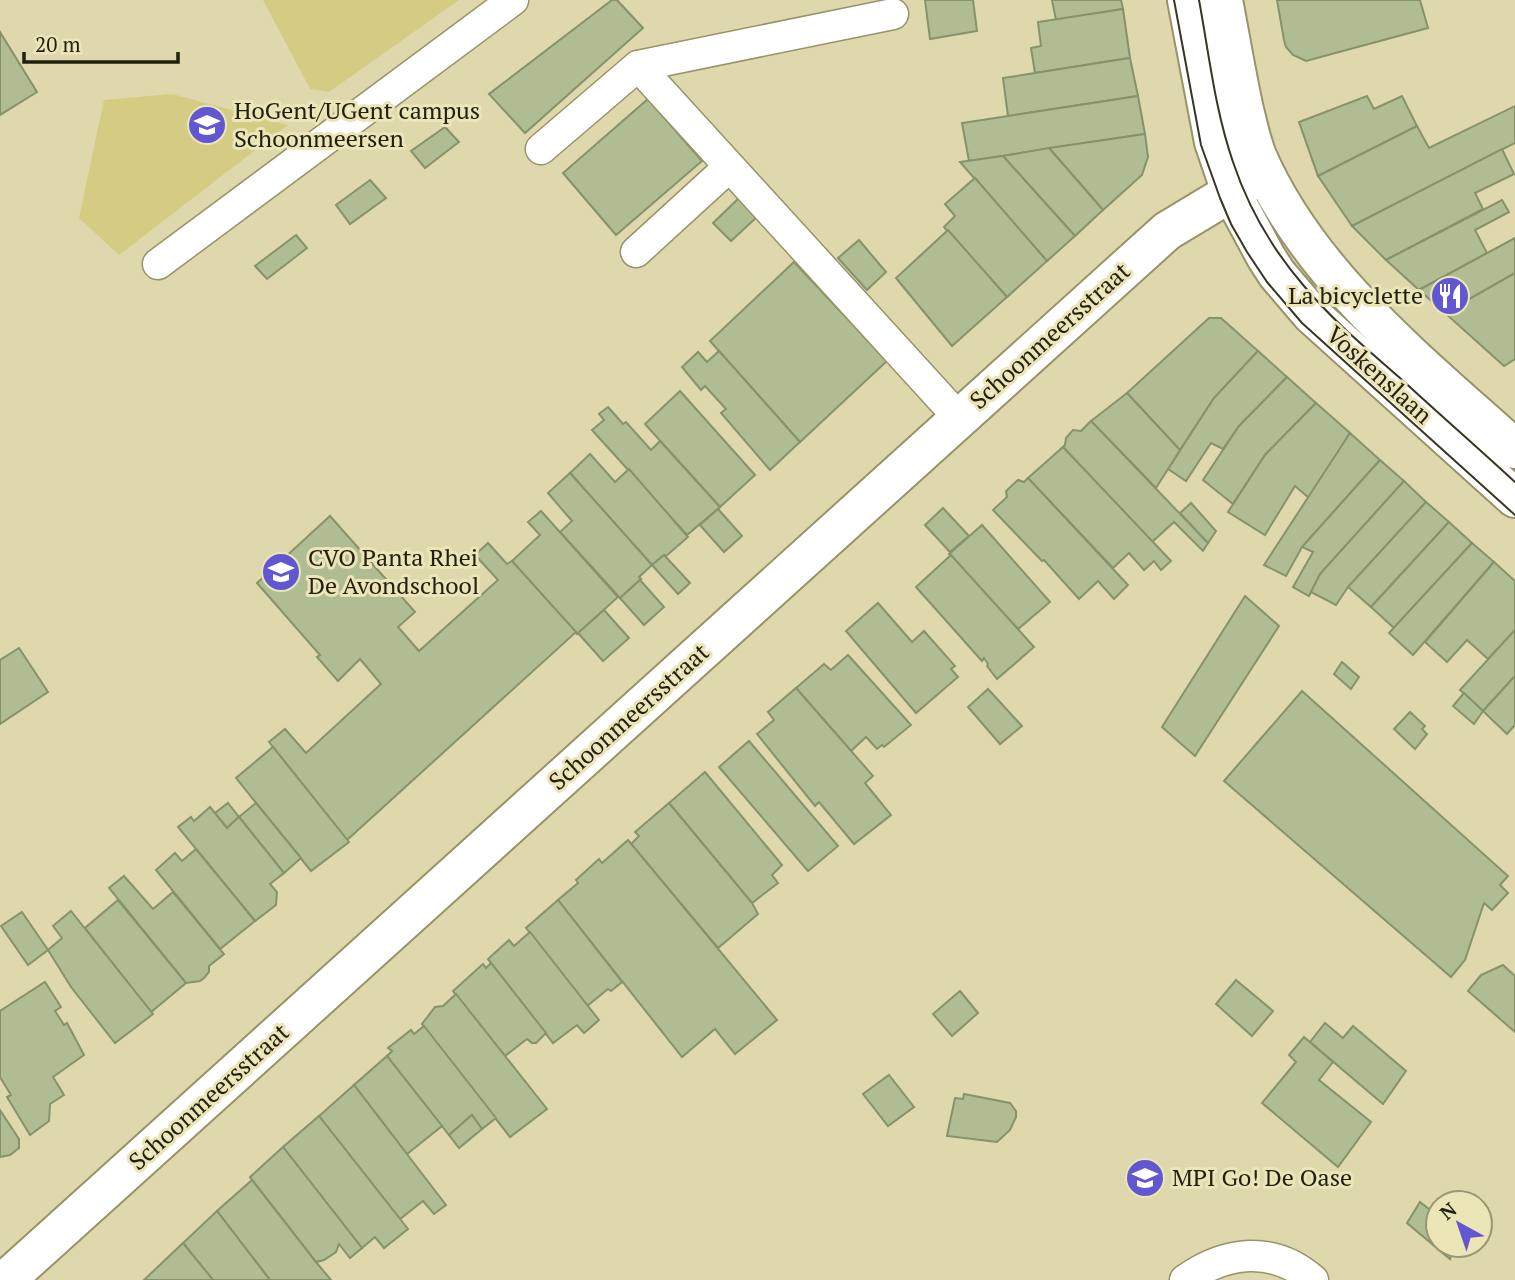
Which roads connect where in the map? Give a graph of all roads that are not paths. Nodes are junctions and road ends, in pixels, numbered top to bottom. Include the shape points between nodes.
1 (513, 0) edge
2 (1187, 0) edge
3 (1223, 0) edge
4 (893, 14) dead end
5 (638, 66) junction
6 (541, 149) dead end
7 (729, 167) junction
8 (1265, 172) junction
9 (1231, 192) junction
10 (636, 252) dead end
11 (158, 264) dead end
12 (959, 418) junction
13 (1515, 449) edge
14 (1515, 498) edge
15 (6, 1280) edge
16 (1185, 1280) edge
17 (1313, 1280) edge

1 - 11 lane
2 - 9 street, Voskenslaan via 1213,142
3 - 8 street, Voskenslaan via 1250,134
4 - 5 lane
5 - 6 lane
5 - 7 lane
7 - 10 lane
7 - 12 lane
8 - 9 street, Schoonmeersstraat
8 - 13 street, Voskenslaan via 1299,233 1329,270 1410,355
9 - 12 street, Schoonmeersstraat via 1167,230
9 - 14 street, Voskenslaan via 1277,274 1312,315
12 - 15 street, Schoonmeersstraat
16 - 17 lane via 1219,1261 1253,1255 1270,1256

